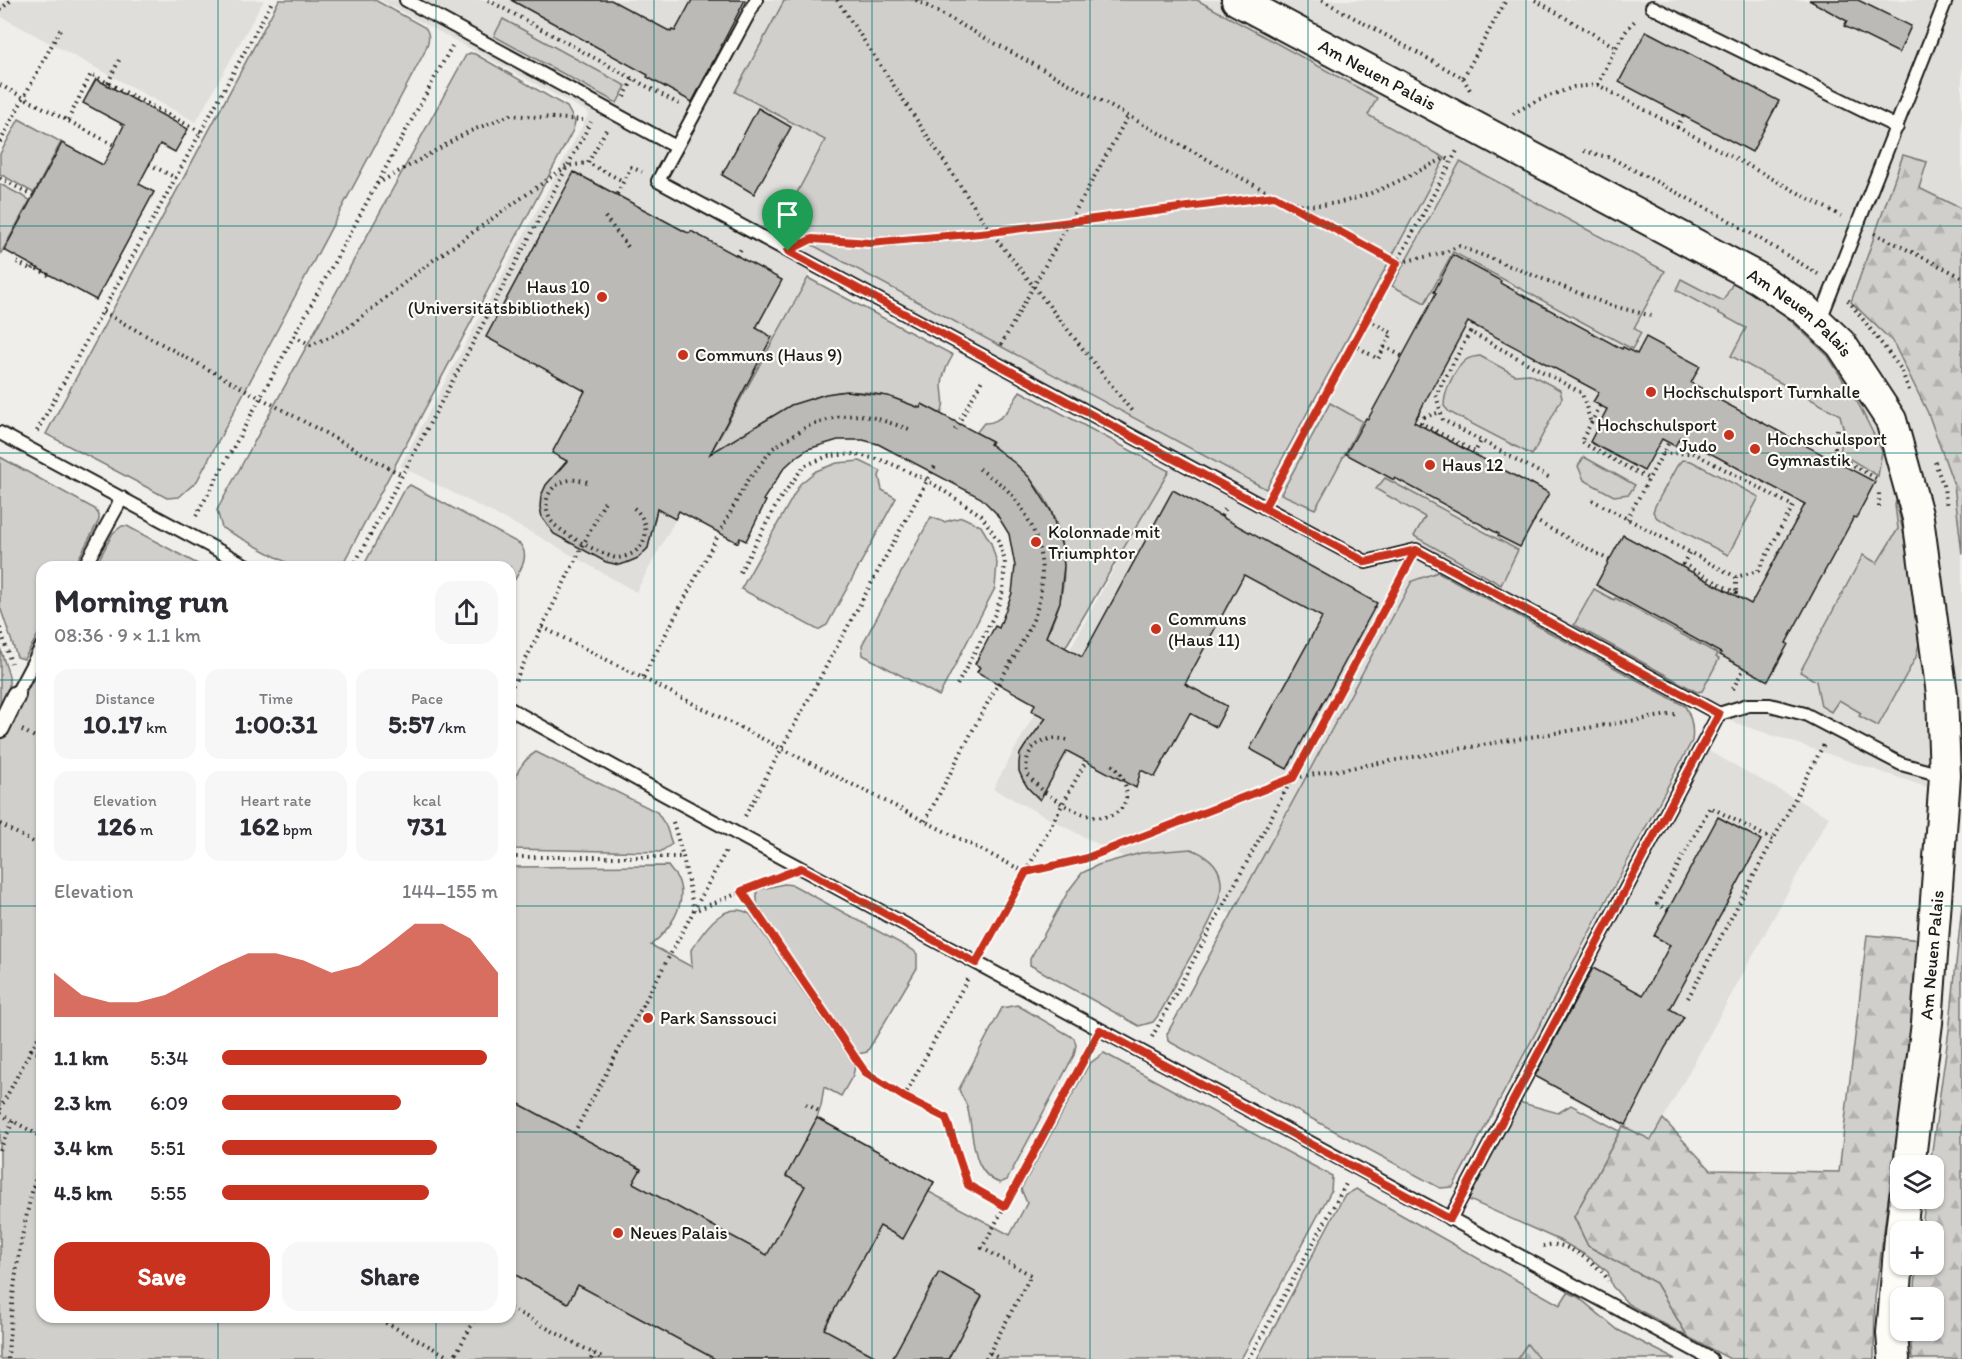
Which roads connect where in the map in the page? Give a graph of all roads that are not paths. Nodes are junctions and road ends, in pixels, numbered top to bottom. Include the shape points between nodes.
1 (406, 0) edge
2 (756, 0) edge
3 (1237, 0) edge
4 (1946, 0) edge
5 (1652, 7) road end
6 (1897, 127) junction
7 (676, 147) junction
8 (1822, 325) junction
9 (0, 433) edge
10 (122, 498) junction
11 (87, 561) edge
12 (238, 561) edge
13 (36, 657) edge
14 (18, 690) joint
15 (516, 712) edge
16 (1719, 714) junction
17 (0, 729) edge
18 (1945, 776) junction
19 (1910, 1155) edge
20 (1450, 1219) junction
21 (1897, 1275) edge
22 (1711, 1359) edge
23 (1894, 1359) edge

1 - 7 lane
2 - 7 lane
3 - 8 street, Am Neuen Palais via 1758,278
4 - 6 lane
5 - 6 lane
6 - 8 lane via 1823,312
7 - 16 lane via 658,181 1366,562 1416,550
8 - 18 street, Am Neuen Palais via 1841,344 1891,420 1918,518 1942,694
9 - 10 lane
10 - 11 lane
10 - 12 lane
13 - 14 lane
14 - 17 street
15 - 20 lane
16 - 18 lane via 1748,705 1770,705 1805,714 1901,764
16 - 20 lane
18 - 19 street, Am Neuen Palais via 1927,1023
20 - 22 lane
21 - 23 street

